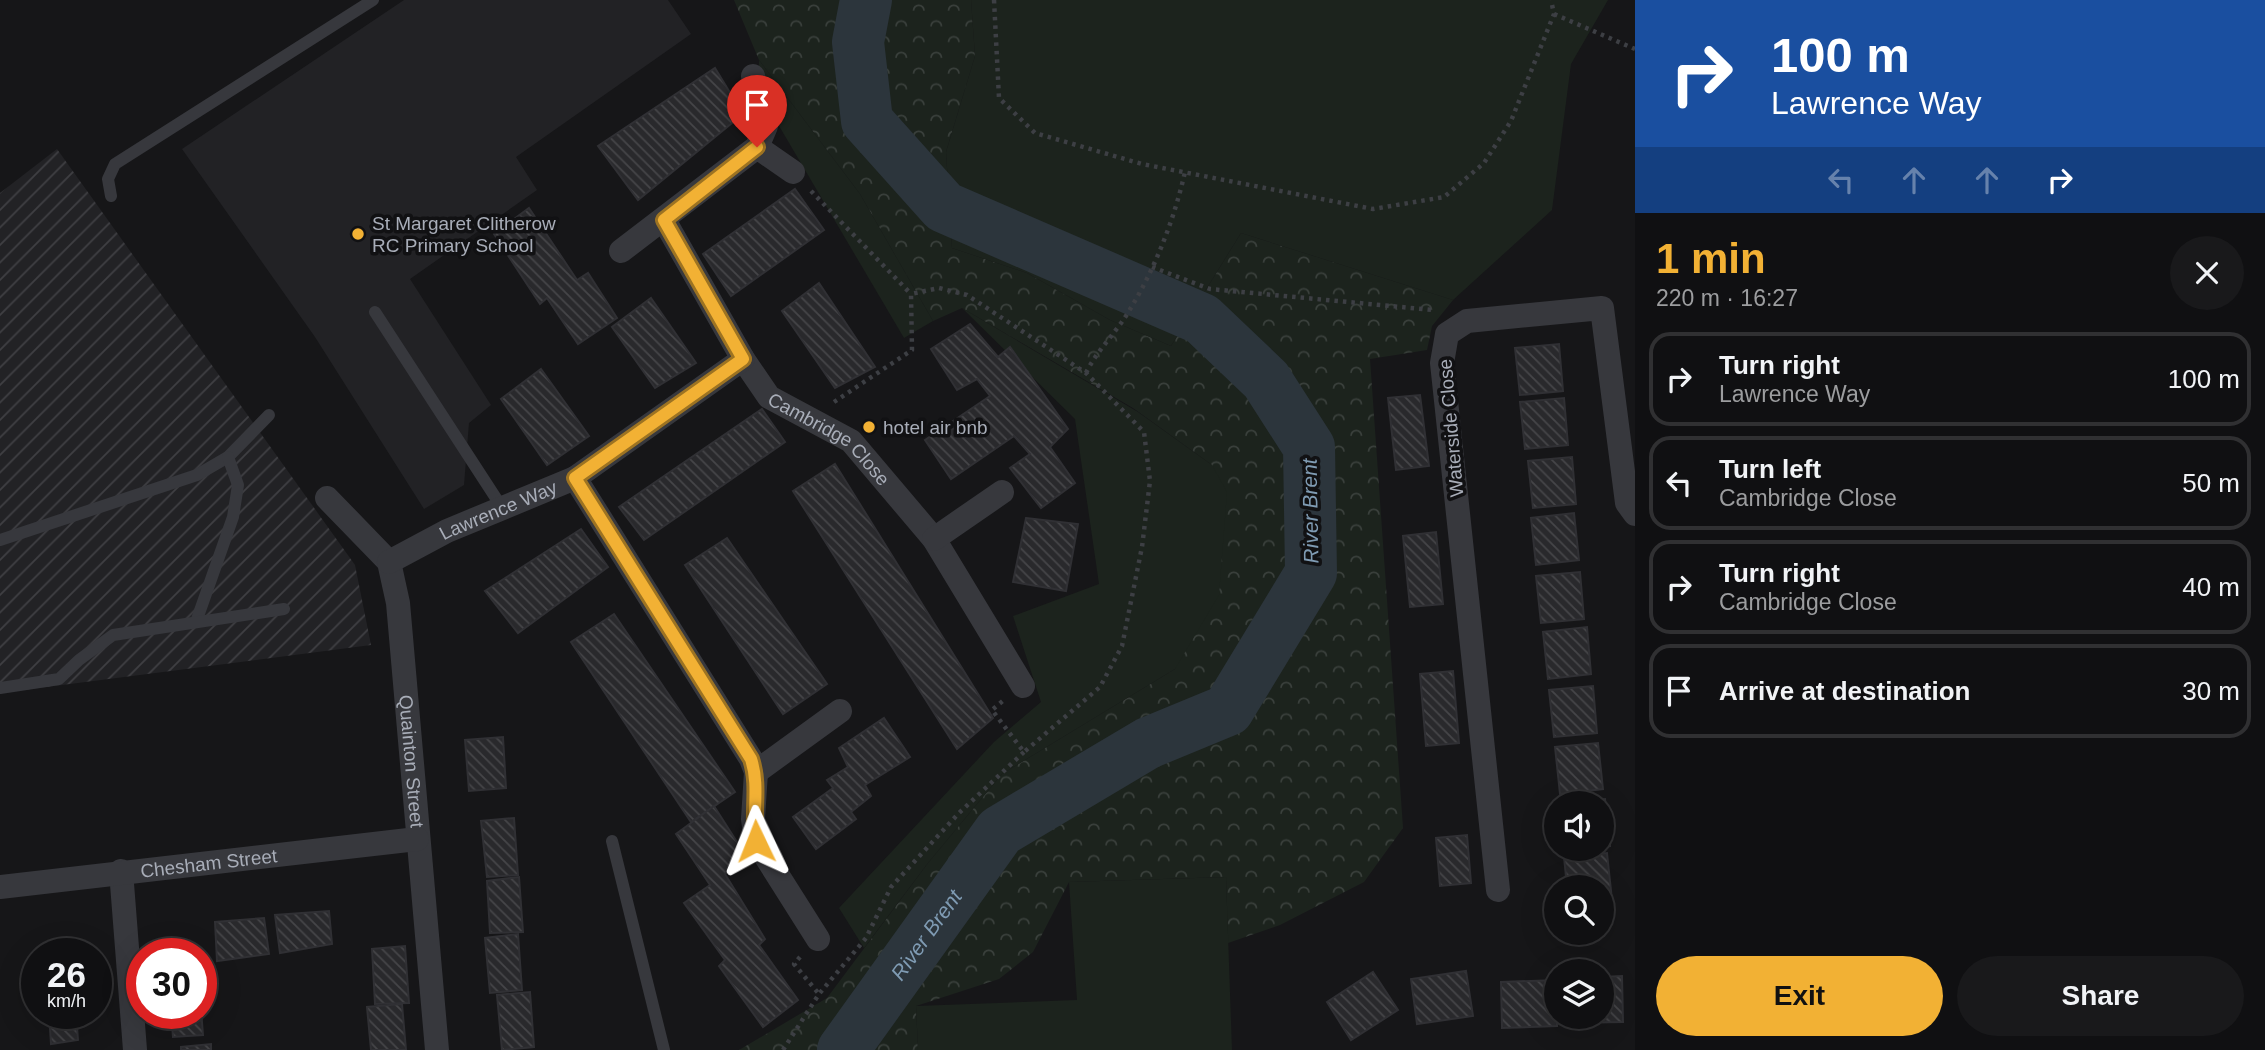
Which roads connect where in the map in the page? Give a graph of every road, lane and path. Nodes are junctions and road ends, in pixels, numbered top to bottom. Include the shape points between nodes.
1 (373, 0) edge
2 (994, 0) edge
3 (1551, 0) edge
4 (1554, 14) junction
5 (1635, 49) edge
6 (753, 76) dead end
7 (757, 147) junction
8 (793, 172) joint
9 (1185, 172) junction
10 (111, 197) dead end
11 (664, 220) junction
12 (621, 251) dead end
13 (1152, 267) junction
14 (911, 293) junction
15 (375, 312) dead end
16 (1467, 321) junction
17 (743, 359) junction
18 (1086, 373) junction
19 (269, 415) dead end
20 (810, 418) junction
21 (228, 457) junction
22 (575, 478) junction
23 (1002, 492) dead end
24 (327, 498) dead end
25 (503, 509) junction
26 (1635, 514) edge
27 (934, 539) junction
28 (0, 540) edge
29 (389, 562) junction
30 (284, 608) dead end
31 (197, 622) junction
32 (1023, 686) joint
33 (0, 688) edge
34 (840, 710) dead end
35 (1024, 752) junction
36 (756, 772) junction
37 (417, 839) junction
38 (612, 841) dead end
39 (121, 871) junction
40 (0, 887) edge
41 (1498, 890) dead end
42 (818, 939) joint
43 (819, 994) junction
44 (135, 1050) edge
45 (437, 1050) edge
46 (664, 1050) edge
47 (783, 1050) edge

1 - 10 lane via 115,164 108,179
2 - 9 path via 999,98 1035,133
3 - 4 path
4 - 5 path
4 - 9 path via 1511,121 1483,163 1444,197 1373,209
6 - 7 street via 766,126
7 - 8 street
7 - 11 street
8 - 14 path
9 - 13 path via 1177,207
11 - 12 street
11 - 17 street, Cambridge Close
13 - 16 path via 1210,289 1432,310
13 - 18 path
14 - 18 path via 939,288 967,295
14 - 20 path via 912,350
15 - 25 lane
16 - 26 street via 1602,308 1627,503
16 - 41 street, Waterside Close via 1447,334 1442,363
17 - 20 street, Cambridge Close via 769,397
17 - 22 street, Lawrence Way
18 - 35 path via 1144,432 1150,481 1142,547 1122,646 1100,687
19 - 21 lane
20 - 27 street, Cambridge Close via 851,441
21 - 28 lane via 197,475
21 - 31 lane via 238,485 233,517
22 - 25 street, Lawrence Way
22 - 36 street
23 - 27 street
24 - 29 street
25 - 29 street, Lawrence Way via 447,531
27 - 32 street, Cambridge Close
29 - 37 street, Quainton Street via 398,603
30 - 31 lane
31 - 33 lane via 113,635 59,679
32 - 35 path via 992,710
34 - 36 street
35 - 43 path via 891,887 866,938
36 - 42 street via 756,841
37 - 39 street, Chesham Street
37 - 45 street, Quainton Street
38 - 46 lane
39 - 40 street, Chesham Street
39 - 44 street
42 - 43 path via 794,964
43 - 47 path

